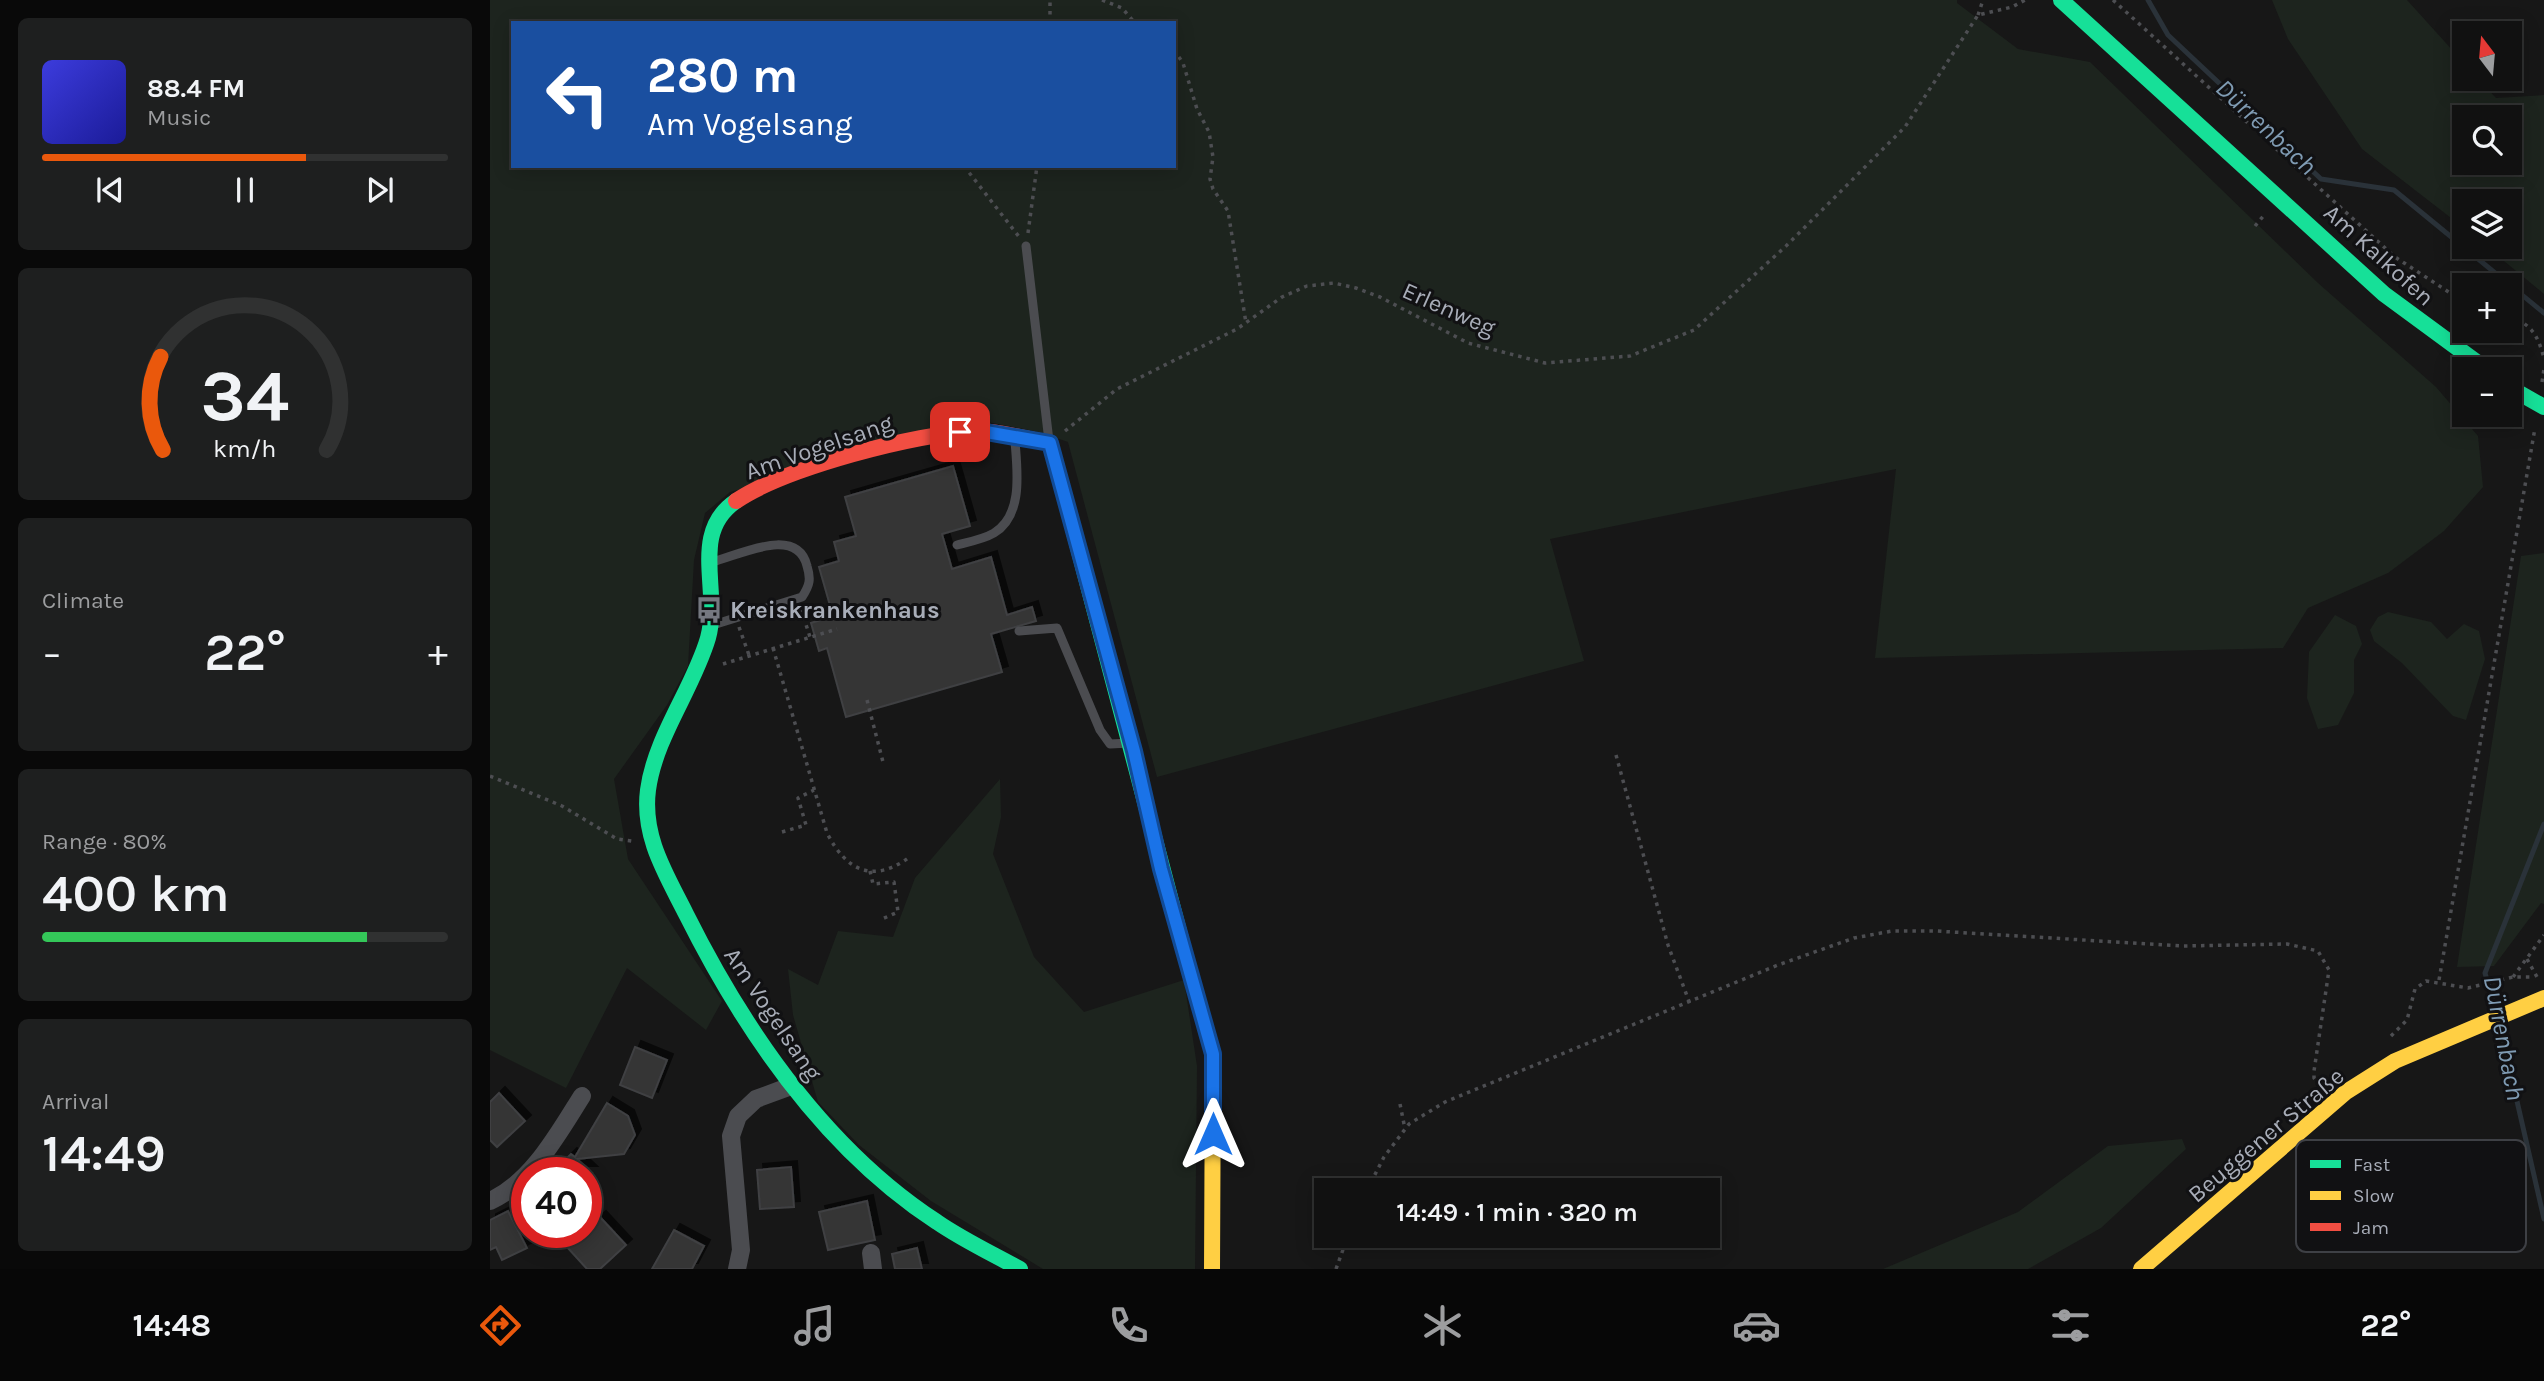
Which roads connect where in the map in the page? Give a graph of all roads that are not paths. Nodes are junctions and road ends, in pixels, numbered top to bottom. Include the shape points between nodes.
1 (2061, 0) edge
2 (1026, 246) road end
3 (2469, 357) edge
4 (2522, 394) edge
5 (2540, 406) edge
6 (1014, 436) junction
7 (1050, 443) junction
8 (957, 545) dead end
9 (709, 563) junction
10 (711, 626) junction
11 (1020, 631) dead end
12 (1132, 743) junction
13 (2544, 998) edge
14 (791, 1086) junction
15 (582, 1097) dead end
16 (490, 1201) edge
17 (737, 1269) edge
18 (1020, 1269) edge
19 (1212, 1269) edge
20 (2141, 1269) edge

1 - 3 street, Am Kalkofen via 2384,294
2 - 7 lane
4 - 5 street, bridge
6 - 7 street, Am Vogelsang
6 - 8 lane via 1019,489 1009,512 992,534
6 - 9 street, Am Vogelsang via 980,431 941,433 752,490 727,507 710,530
7 - 12 street
9 - 10 street, Am Vogelsang
9 - 10 lane via 782,544 795,545 804,555 810,578 798,598
10 - 14 street, Am Vogelsang via 694,680 657,755 648,791 651,845 706,955
11 - 12 lane via 1058,628 1100,730 1111,744
12 - 19 street via 1161,869 1213,1054
13 - 20 street, Beuggener Straße via 2395,1061 2334,1102
14 - 17 street via 756,1099 738,1116 731,1136 741,1250
14 - 18 street, Am Vogelsang via 852,1153 905,1199
15 - 16 street via 546,1152 503,1195

